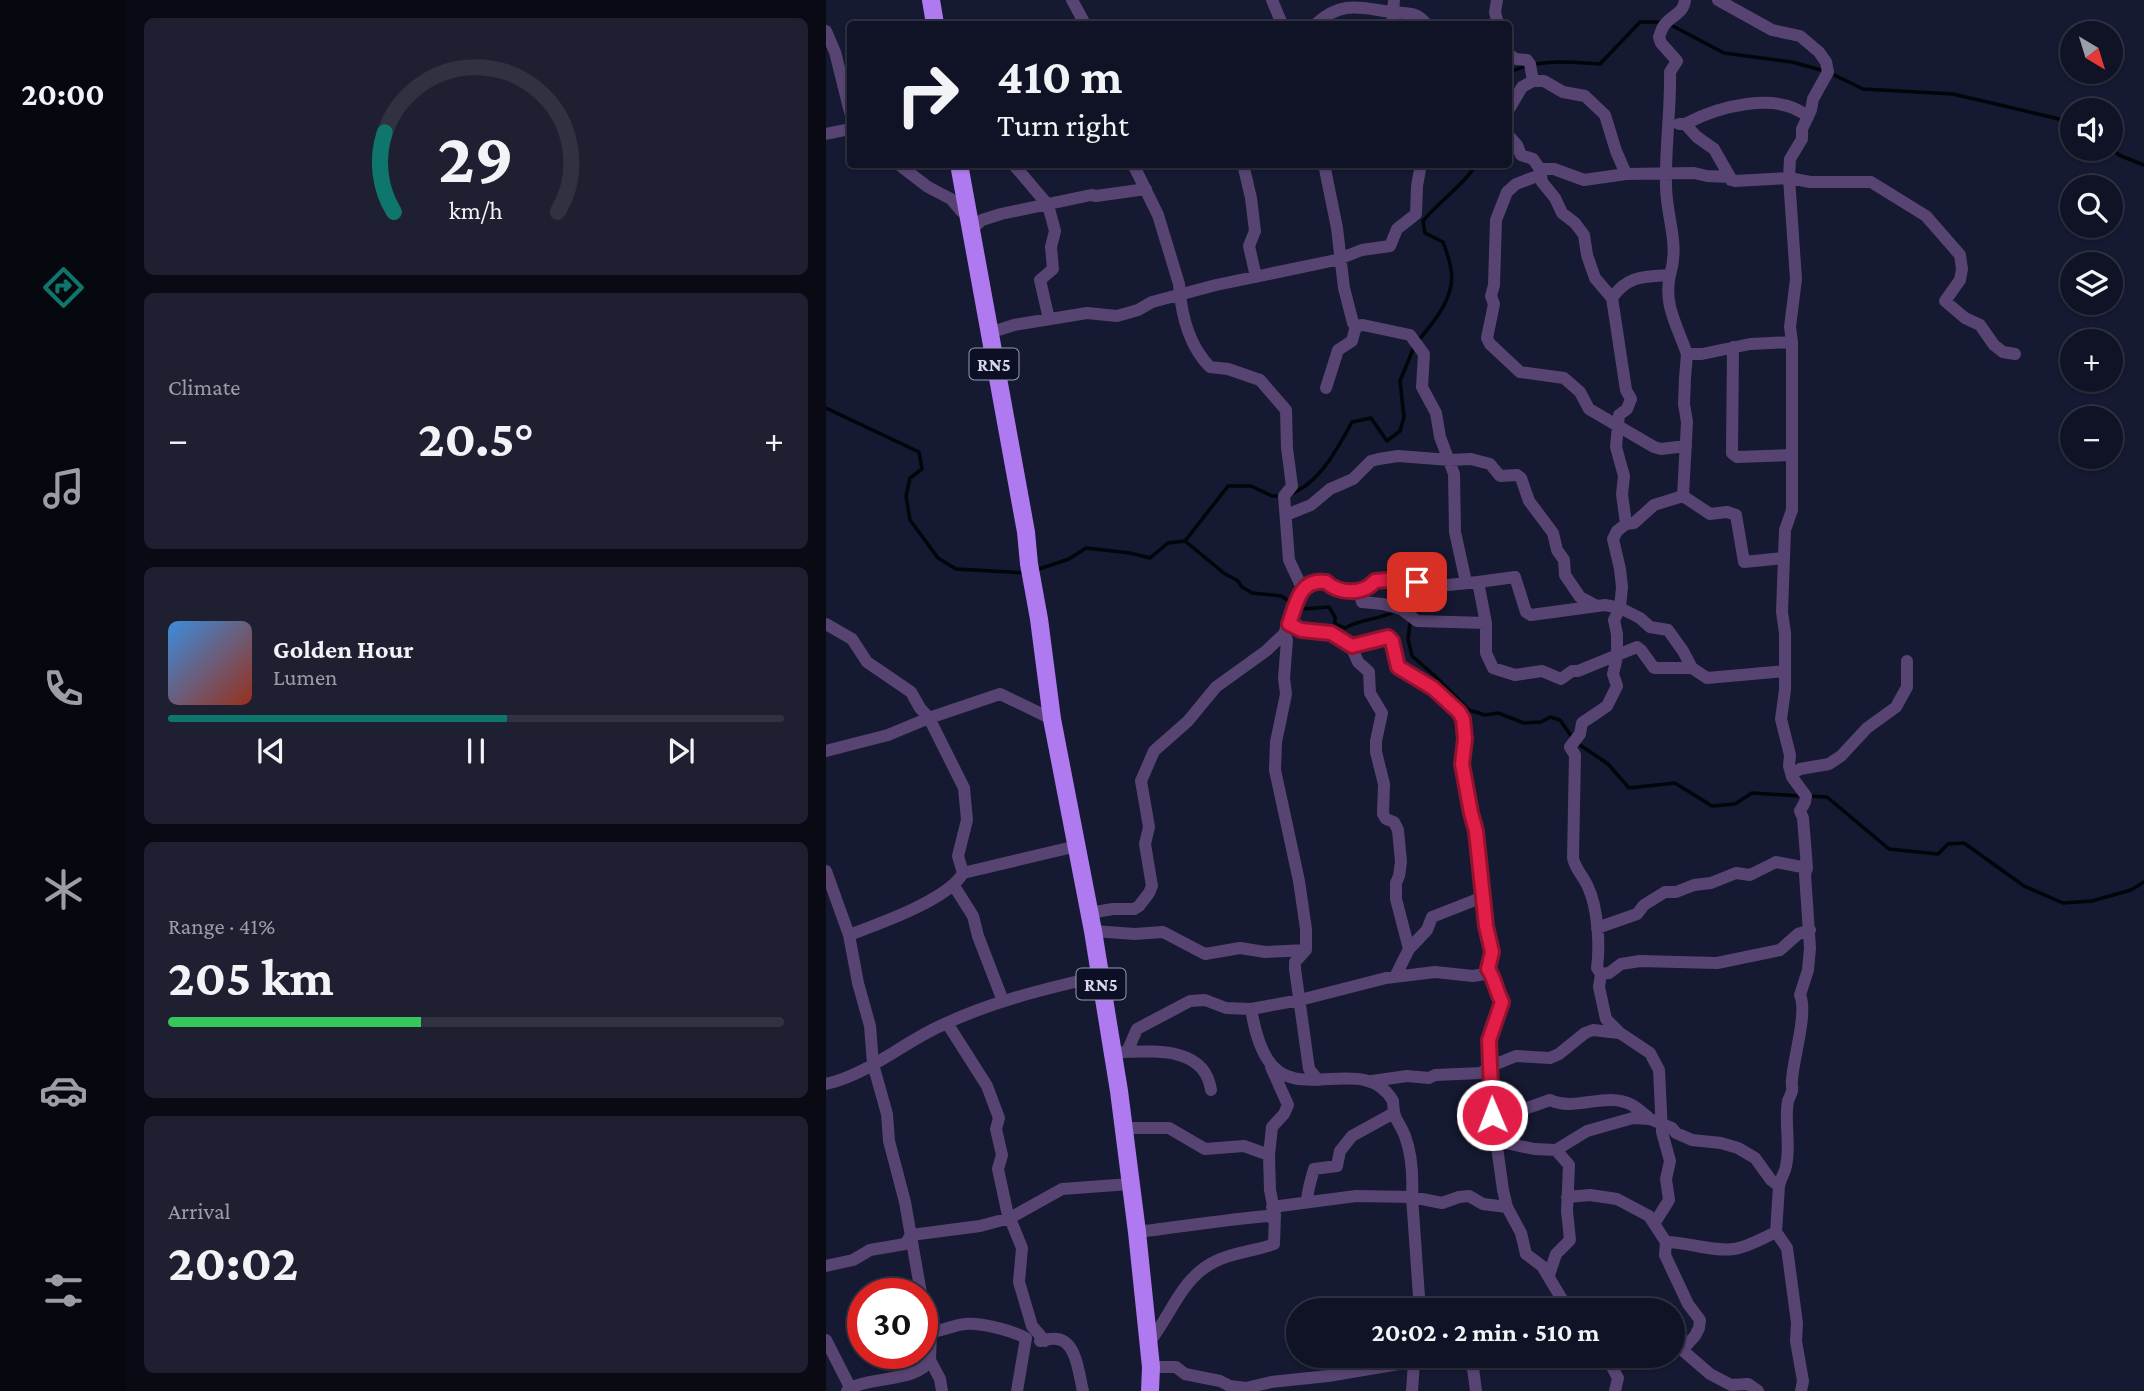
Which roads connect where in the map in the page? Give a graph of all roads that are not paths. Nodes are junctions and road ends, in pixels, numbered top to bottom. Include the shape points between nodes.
1 (931, 0) edge
2 (1072, 0) edge
3 (1272, 0) edge
4 (1497, 0) edge
5 (1685, 0) edge
6 (1718, 0) edge
7 (1334, 4) edge
8 (1392, 12) edge
9 (934, 21) edge
10 (1083, 21) edge
11 (1281, 21) edge
12 (1319, 21) edge
13 (1423, 21) edge
14 (1498, 21) edge
15 (827, 39) edge
16 (1512, 56) edge
17 (1534, 81) junction
18 (847, 102) edge
19 (1512, 104) edge
20 (1808, 117) junction
21 (1685, 124) junction
22 (1668, 126) junction
23 (847, 130) edge
24 (826, 134) edge
25 (1512, 139) edge
26 (903, 168) edge
27 (960, 168) edge
28 (1016, 168) edge
29 (1135, 168) edge
30 (1244, 168) edge
31 (1325, 168) edge
32 (1421, 168) edge
33 (1540, 172) junction
34 (1626, 174) junction
35 (1666, 174) junction
36 (1730, 177) junction
37 (1789, 178) junction
38 (1146, 189) junction
39 (1048, 205) junction
40 (970, 222) junction
41 (1340, 257) junction
42 (1670, 275) junction
43 (1256, 278) junction
44 (1179, 296) junction
45 (1612, 298) junction
46 (1049, 319) junction
47 (1356, 326) junction
48 (989, 333) junction
49 (1792, 342) junction
50 (1733, 346) junction
51 (1687, 354) junction
52 (2015, 354) dead end
53 (1326, 388) dead end
54 (1617, 426) junction
55 (1686, 446) junction
56 (1792, 455) junction
57 (1450, 460) junction
58 (1683, 496) junction
59 (1286, 514) junction
60 (1626, 524) junction
61 (1784, 558) junction
62 (1472, 582) junction
63 (1303, 588) junction
64 (1359, 591) junction
65 (1597, 606) junction
66 (1620, 608) junction
67 (826, 624) edge
68 (1486, 624) junction
69 (1287, 629) junction
70 (1352, 646) junction
71 (1617, 657) junction
72 (1907, 661) dead end
73 (1692, 668) junction
74 (1785, 671) junction
75 (929, 718) junction
76 (1052, 719) junction
77 (826, 751) edge
78 (1792, 774) junction
79 (1077, 846) junction
80 (1807, 868) junction
81 (826, 871) edge
82 (963, 873) junction
83 (954, 886) junction
84 (829, 894) edge
85 (1483, 897) junction
86 (1091, 922) junction
87 (1597, 928) junction
88 (1810, 930) junction
89 (849, 935) junction
90 (1409, 948) junction
91 (1306, 950) junction
92 (1491, 973) junction
93 (1601, 974) junction
94 (1100, 976) junction
95 (1395, 977) junction
96 (1300, 1000) junction
97 (1003, 1001) junction
98 (1251, 1009) junction
99 (947, 1023) junction
100 (1620, 1033) junction
101 (1120, 1052) junction
102 (1307, 1055) junction
103 (1268, 1060) junction
104 (873, 1064) junction
105 (1491, 1066) junction
106 (1297, 1079) junction
107 (1318, 1080) junction
108 (1372, 1081) junction
109 (826, 1084) edge
110 (1211, 1090) dead end
111 (1392, 1114) junction
112 (1492, 1115) junction
113 (1656, 1122) junction
114 (1124, 1128) junction
115 (1497, 1141) junction
116 (1556, 1150) junction
117 (1269, 1155) junction
118 (1130, 1184) junction
119 (1779, 1186) junction
120 (1412, 1197) junction
121 (1567, 1197) junction
122 (1307, 1202) junction
123 (1507, 1207) junction
124 (1273, 1213) junction
125 (1010, 1218) junction
126 (1654, 1224) junction
127 (1137, 1232) junction
128 (1776, 1232) junction
129 (911, 1235) junction
130 (1666, 1242) junction
131 (826, 1266) edge
132 (1549, 1275) junction
133 (918, 1278) edge
134 (1419, 1298) edge
135 (1562, 1298) edge
136 (938, 1331) edge
137 (1026, 1338) junction
138 (826, 1340) edge
139 (1045, 1340) junction
140 (1685, 1341) edge
141 (1147, 1345) junction
142 (1685, 1353) edge
143 (1151, 1367) junction
144 (1383, 1368) edge
145 (1413, 1368) edge
146 (1472, 1368) edge
147 (1613, 1368) edge
148 (919, 1369) edge
149 (935, 1369) edge
150 (1264, 1388) edge
151 (851, 1390) edge
152 (942, 1391) edge
153 (1017, 1391) edge
154 (1083, 1391) edge
155 (1150, 1391) edge
156 (1412, 1391) edge
157 (1476, 1391) edge
158 (1615, 1391) edge
159 (1758, 1391) edge
160 (1801, 1391) edge

1 - 9 highway
2 - 10 street
3 - 11 street
4 - 14 street
5 - 22 street via 1659,37 1677,61 1670,72
6 - 20 street via 1772,30 1800,36 1816,49 1828,72 1812,99
7 - 8 street
7 - 12 street
8 - 13 street via 1408,12
15 - 18 street
16 - 17 street via 1527,60
17 - 19 street via 1522,87
17 - 34 street via 1585,96 1603,112
20 - 21 street via 1785,105 1758,104 1721,108
20 - 37 street via 1790,159
21 - 22 street
21 - 36 street via 1714,149
22 - 35 street
23 - 24 street
25 - 33 street
26 - 40 street via 951,199
27 - 40 highway, RN5
28 - 39 street
29 - 38 street
30 - 43 street via 1255,232 1249,246
31 - 41 street
32 - 41 street via 1416,214 1397,229 1391,245
33 - 34 street via 1554,169 1584,180
33 - 45 street via 1562,213 1584,235 1595,278
33 - 54 street via 1507,192 1496,220 1492,320 1486,338 1520,372 1564,378 1590,408
34 - 35 street
35 - 36 street
35 - 42 street via 1675,241
36 - 37 street via 1735,181
37 - 49 street via 1796,279
37 - 52 street via 1871,182 1926,216 1962,261 1960,280 1945,302 1980,325 2003,352
38 - 39 street
38 - 44 street via 1170,253
39 - 40 street
39 - 46 street via 1055,231 1051,247 1054,269 1040,280
40 - 48 highway, RN5
41 - 43 street
41 - 47 street
42 - 45 street via 1630,280
42 - 51 street via 1671,316
43 - 44 street
44 - 46 street via 1117,316 1087,313
44 - 59 street via 1193,347 1208,365 1260,380 1286,410 1292,483 1284,496
45 - 54 street via 1631,399
46 - 48 street
47 - 53 street via 1352,341 1338,350
47 - 57 street via 1404,332 1420,347 1422,387 1436,413
48 - 76 highway, RN5 via 1026,532
49 - 50 street
49 - 56 street
50 - 51 street
50 - 56 street via 1732,453 1742,457
51 - 55 street
54 - 55 street via 1654,447
54 - 60 street
55 - 58 street
56 - 61 street via 1791,515 1785,530
57 - 59 street via 1398,456 1375,460 1311,505
57 - 62 street via 1455,532
57 - 65 street via 1487,462 1500,476 1521,477 1529,501 1553,533 1565,575 1580,597
58 - 60 street via 1654,505 1634,523
58 - 61 street via 1710,514 1736,515 1744,562
59 - 63 street via 1289,560
60 - 66 street via 1613,539 1620,569
61 - 74 street
62 - 64 street via 1428,587 1411,579 1380,580
62 - 65 street via 1515,577 1531,615
62 - 68 street
63 - 64 street via 1321,581 1336,589
63 - 69 street
64 - 68 street via 1360,601 1401,609 1417,621
65 - 66 street
66 - 71 street via 1614,620
66 - 73 street via 1650,627 1668,630
67 - 75 street via 852,639 867,662 911,692
68 - 71 street via 1488,659 1493,668 1507,674 1542,671 1561,679
69 - 70 street via 1331,633
69 - 86 street via 1266,651 1216,687 1188,721 1154,751 1141,781 1152,889 1134,909 1113,909
69 - 91 street via 1286,694 1275,770 1301,891
70 - 85 street via 1388,637 1398,667 1433,688 1461,715 1465,739 1462,764
70 - 90 street via 1368,673 1370,693 1382,713 1376,741 1384,784 1383,814 1398,830 1401,862 1396,899
71 - 73 street via 1637,648 1656,669
71 - 87 street via 1613,674 1617,686 1611,699 1581,723 1580,734 1570,747 1575,755 1573,862 1590,890
72 - 78 street via 1908,687 1896,707 1829,764
73 - 74 street via 1707,678
74 - 78 street via 1781,719
75 - 76 street via 1000,694
75 - 77 street via 888,735
75 - 82 street via 966,796 967,820 958,856
76 - 79 highway, RN5
78 - 80 street via 1806,796 1800,811
79 - 82 street
79 - 86 highway, RN5
80 - 87 street via 1772,863 1750,875 1736,873 1665,892 1637,914
80 - 88 street
81 - 84 street
82 - 83 street
83 - 89 street
83 - 97 street via 971,910
84 - 89 street
85 - 90 street via 1432,917 1427,930
85 - 92 street
86 - 91 street via 1135,934 1163,932 1205,954 1240,948
86 - 94 highway, RN5
87 - 93 street
88 - 93 street via 1780,950 1717,963 1640,961
88 - 119 street via 1808,970 1800,995 1800,1035 1788,1099 1786,1169
89 - 104 street via 870,1026
90 - 95 street
91 - 96 street via 1295,965
92 - 95 street
92 - 105 street via 1502,1002 1489,1036
93 - 100 street via 1603,1014
94 - 97 street
94 - 101 highway, RN5
95 - 96 street
96 - 98 street
96 - 102 street
97 - 99 street
98 - 101 street via 1226,1008 1205,1000 1187,1002 1137,1029
98 - 103 street
99 - 104 street
99 - 125 street via 987,1086 999,1118 996,1129 1002,1155 998,1169
100 - 105 street via 1593,1030 1555,1056 1516,1056
100 - 113 street via 1647,1051 1656,1064 1661,1090
101 - 110 street via 1189,1057 1207,1074
101 - 114 highway, RN5
102 - 106 street
102 - 107 street via 1309,1069
103 - 106 street
103 - 117 street via 1288,1105 1272,1127
104 - 109 street
104 - 129 street
105 - 108 street via 1479,1073
105 - 112 street
106 - 107 street
107 - 108 street
108 - 111 street via 1391,1098
111 - 120 street via 1407,1143
111 - 122 street via 1352,1136 1340,1151 1337,1166 1314,1169
112 - 113 street via 1550,1100 1568,1105 1608,1100 1631,1104
112 - 115 street
113 - 116 street via 1630,1118 1587,1131
113 - 119 street via 1692,1140 1738,1148 1755,1158
113 - 126 street via 1670,1161 1666,1180 1669,1200
114 - 117 street via 1169,1128 1205,1149 1244,1146
114 - 118 highway, RN5
115 - 116 street
115 - 123 street
116 - 121 street via 1569,1165
117 - 124 street
118 - 125 street via 1062,1189
118 - 127 highway, RN5
119 - 128 street
120 - 122 street via 1356,1196
120 - 123 street via 1442,1203 1464,1196
120 - 134 street
121 - 126 street via 1621,1200 1643,1211
121 - 132 street via 1570,1240 1556,1254
122 - 124 street
123 - 132 street via 1526,1254
124 - 127 street
124 - 141 street via 1274,1244 1207,1267 1177,1296
125 - 129 street
125 - 139 street via 1022,1248 1019,1282 1032,1326
126 - 130 street
127 - 141 highway, RN5
128 - 130 street via 1735,1249
128 - 160 street via 1787,1248
129 - 131 street via 905,1244 870,1250 849,1262
129 - 133 street
130 - 140 street via 1665,1255 1700,1324 1695,1336
132 - 135 street
136 - 137 street via 975,1324
137 - 139 street
137 - 153 street
138 - 151 street
139 - 154 street via 1067,1343
141 - 143 highway, RN5
142 - 159 street via 1710,1374
143 - 150 street via 1176,1367 1185,1374 1234,1387
143 - 155 highway, RN5
144 - 150 street
145 - 156 street
146 - 157 street
147 - 158 street via 1618,1378
148 - 151 street
149 - 152 street

